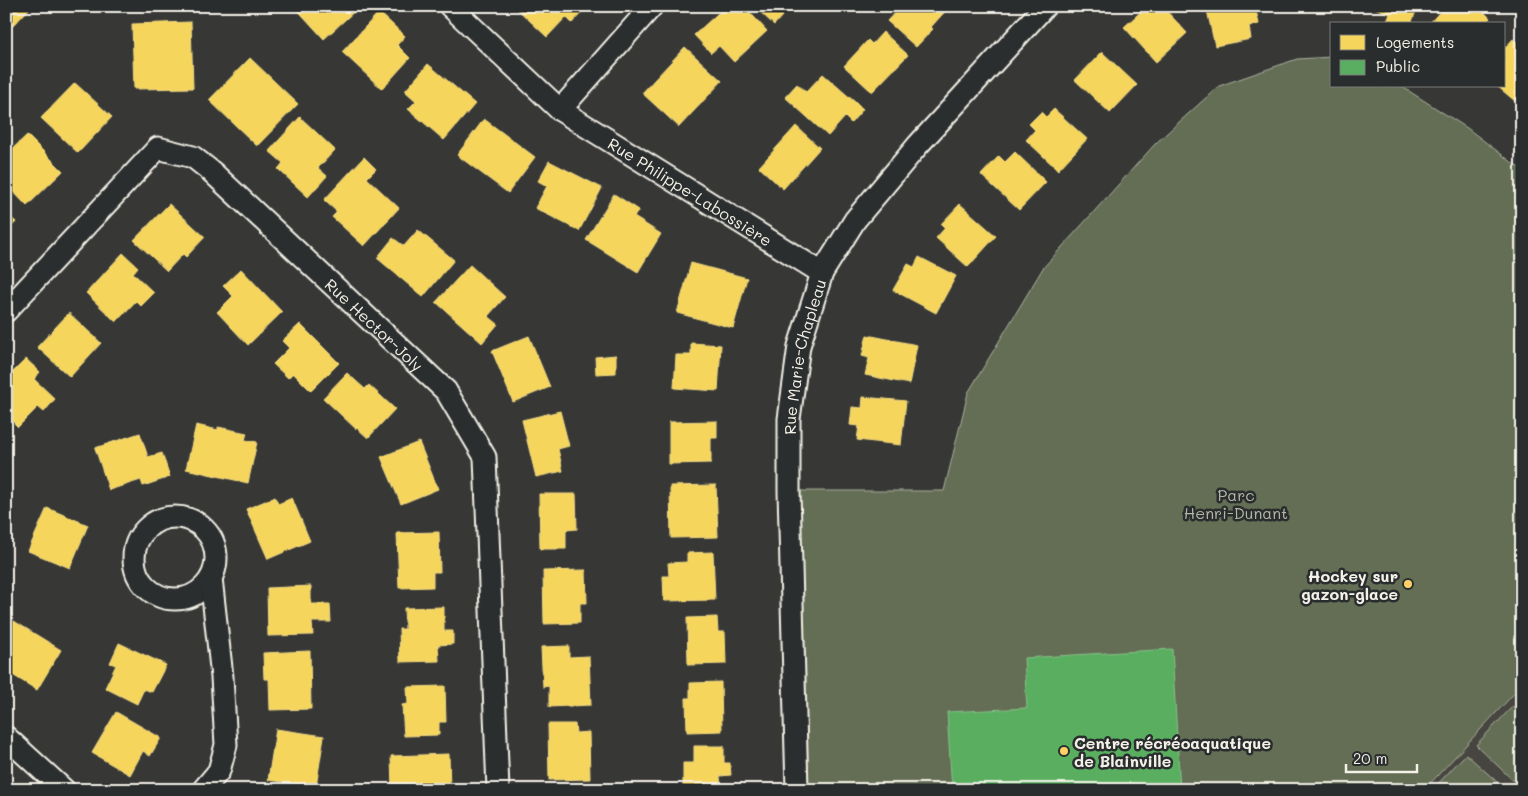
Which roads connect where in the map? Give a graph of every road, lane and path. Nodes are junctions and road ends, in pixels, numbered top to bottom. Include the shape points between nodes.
1 (450, 6) edge
2 (652, 6) edge
3 (1045, 6) edge
4 (560, 110) junction
5 (822, 273) junction
6 (6, 311) edge
7 (211, 578) dead end
8 (6, 737) edge
9 (64, 790) edge
10 (203, 790) edge
11 (498, 790) edge
12 (797, 790) edge

1 - 4 street, Rue Philippe-Labossière
2 - 4 street
3 - 5 street, Rue Marie-Chapleau via 918,145 855,220
4 - 5 street, Rue Philippe-Labossière
5 - 12 street, Rue Marie-Chapleau via 800,346 789,419
6 - 11 street, Rue Hector-Joly via 158,148 193,157 212,172 446,391 485,457
7 - 10 street via 226,745 219,772
8 - 9 street

